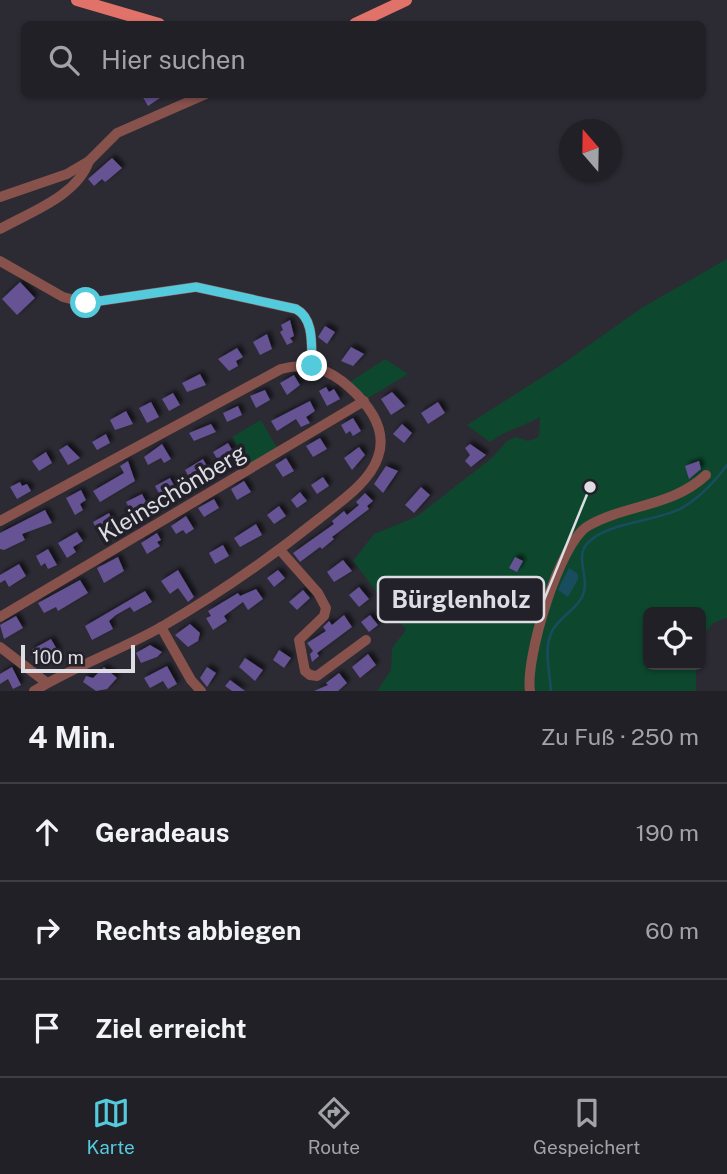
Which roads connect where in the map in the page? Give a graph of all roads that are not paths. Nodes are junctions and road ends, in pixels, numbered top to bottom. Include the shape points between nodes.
1 (76, 0) edge
2 (406, 0) edge
3 (149, 21) edge
4 (361, 21) edge
5 (197, 98) edge
6 (89, 161) junction
7 (0, 197) edge
8 (0, 229) edge
9 (0, 261) edge
10 (312, 366) junction
11 (364, 401) junction
12 (706, 475) dead end
13 (0, 521) edge
14 (280, 550) junction
15 (0, 617) edge
16 (161, 627) junction
17 (366, 640) dead end
18 (0, 647) edge
19 (47, 683) junction
20 (34, 691) edge
21 (201, 691) edge
22 (530, 691) edge

1 - 3 main road
2 - 4 main road
5 - 6 street via 117,134
6 - 7 street via 50,182
6 - 8 street via 71,187
9 - 10 street via 63,297 86,303 196,287 296,309 309,323
10 - 11 street via 328,372
10 - 13 street via 281,369
11 - 14 street via 379,431 379,455 372,470 341,502
11 - 15 street, Kleinschönberg
12 - 22 street via 677,495 596,522 577,536 542,621 529,671
14 - 16 street
14 - 17 street via 326,608 324,616 299,640 305,671 317,676
16 - 19 street
16 - 21 street
18 - 19 street
19 - 20 street

